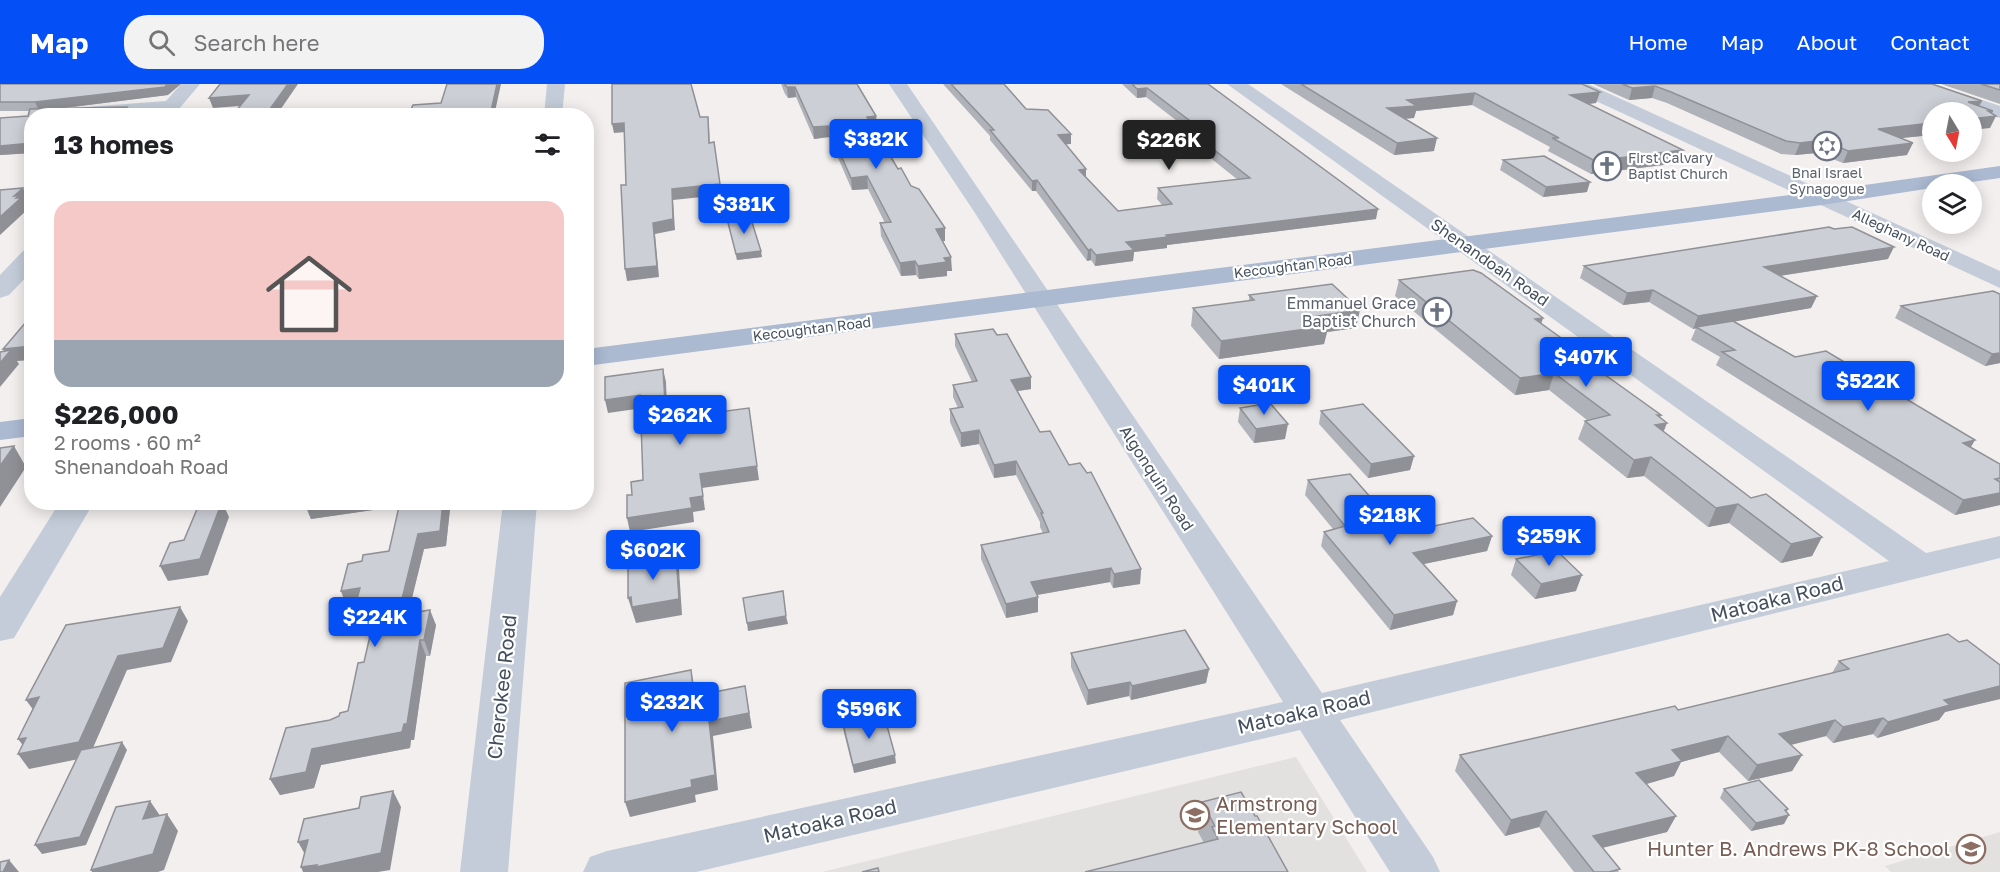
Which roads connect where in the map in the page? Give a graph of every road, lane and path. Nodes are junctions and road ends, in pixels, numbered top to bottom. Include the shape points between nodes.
1 (191, 84) edge
2 (556, 84) edge
3 (898, 84) edge
4 (1236, 84) edge
5 (1574, 84) edge
6 (1917, 84) edge
7 (169, 108) edge
8 (554, 108) edge
9 (2000, 112) edge
10 (2000, 172) edge
11 (1821, 198) junction
12 (1464, 244) junction
13 (24, 265) edge
14 (2000, 280) edge
15 (0, 291) edge
16 (1041, 300) junction
17 (594, 357) edge
18 (24, 429) edge
19 (0, 431) edge
20 (71, 510) edge
21 (519, 510) edge
22 (2000, 547) edge
23 (1919, 565) junction
24 (0, 628) edge
25 (1309, 712) junction
26 (484, 872) edge
27 (607, 872) edge
28 (1416, 872) edge

1 - 7 street
2 - 8 street
3 - 16 street, Algonquin Road
4 - 12 street, Shenandoah Road
5 - 11 street, Alleghany Road
6 - 9 street
10 - 11 main road, Kecoughtan Road
11 - 12 main road, Kecoughtan Road
11 - 14 street, Alleghany Road
12 - 16 main road, Kecoughtan Road
12 - 23 street, Shenandoah Road
13 - 15 street
16 - 17 main road, Kecoughtan Road
16 - 25 street, Algonquin Road
18 - 19 main road
20 - 24 street
21 - 26 street, Cherokee Road
22 - 23 street, Matoaka Road
23 - 25 street, Matoaka Road
25 - 27 street, Matoaka Road
25 - 28 street, Algonquin Road

